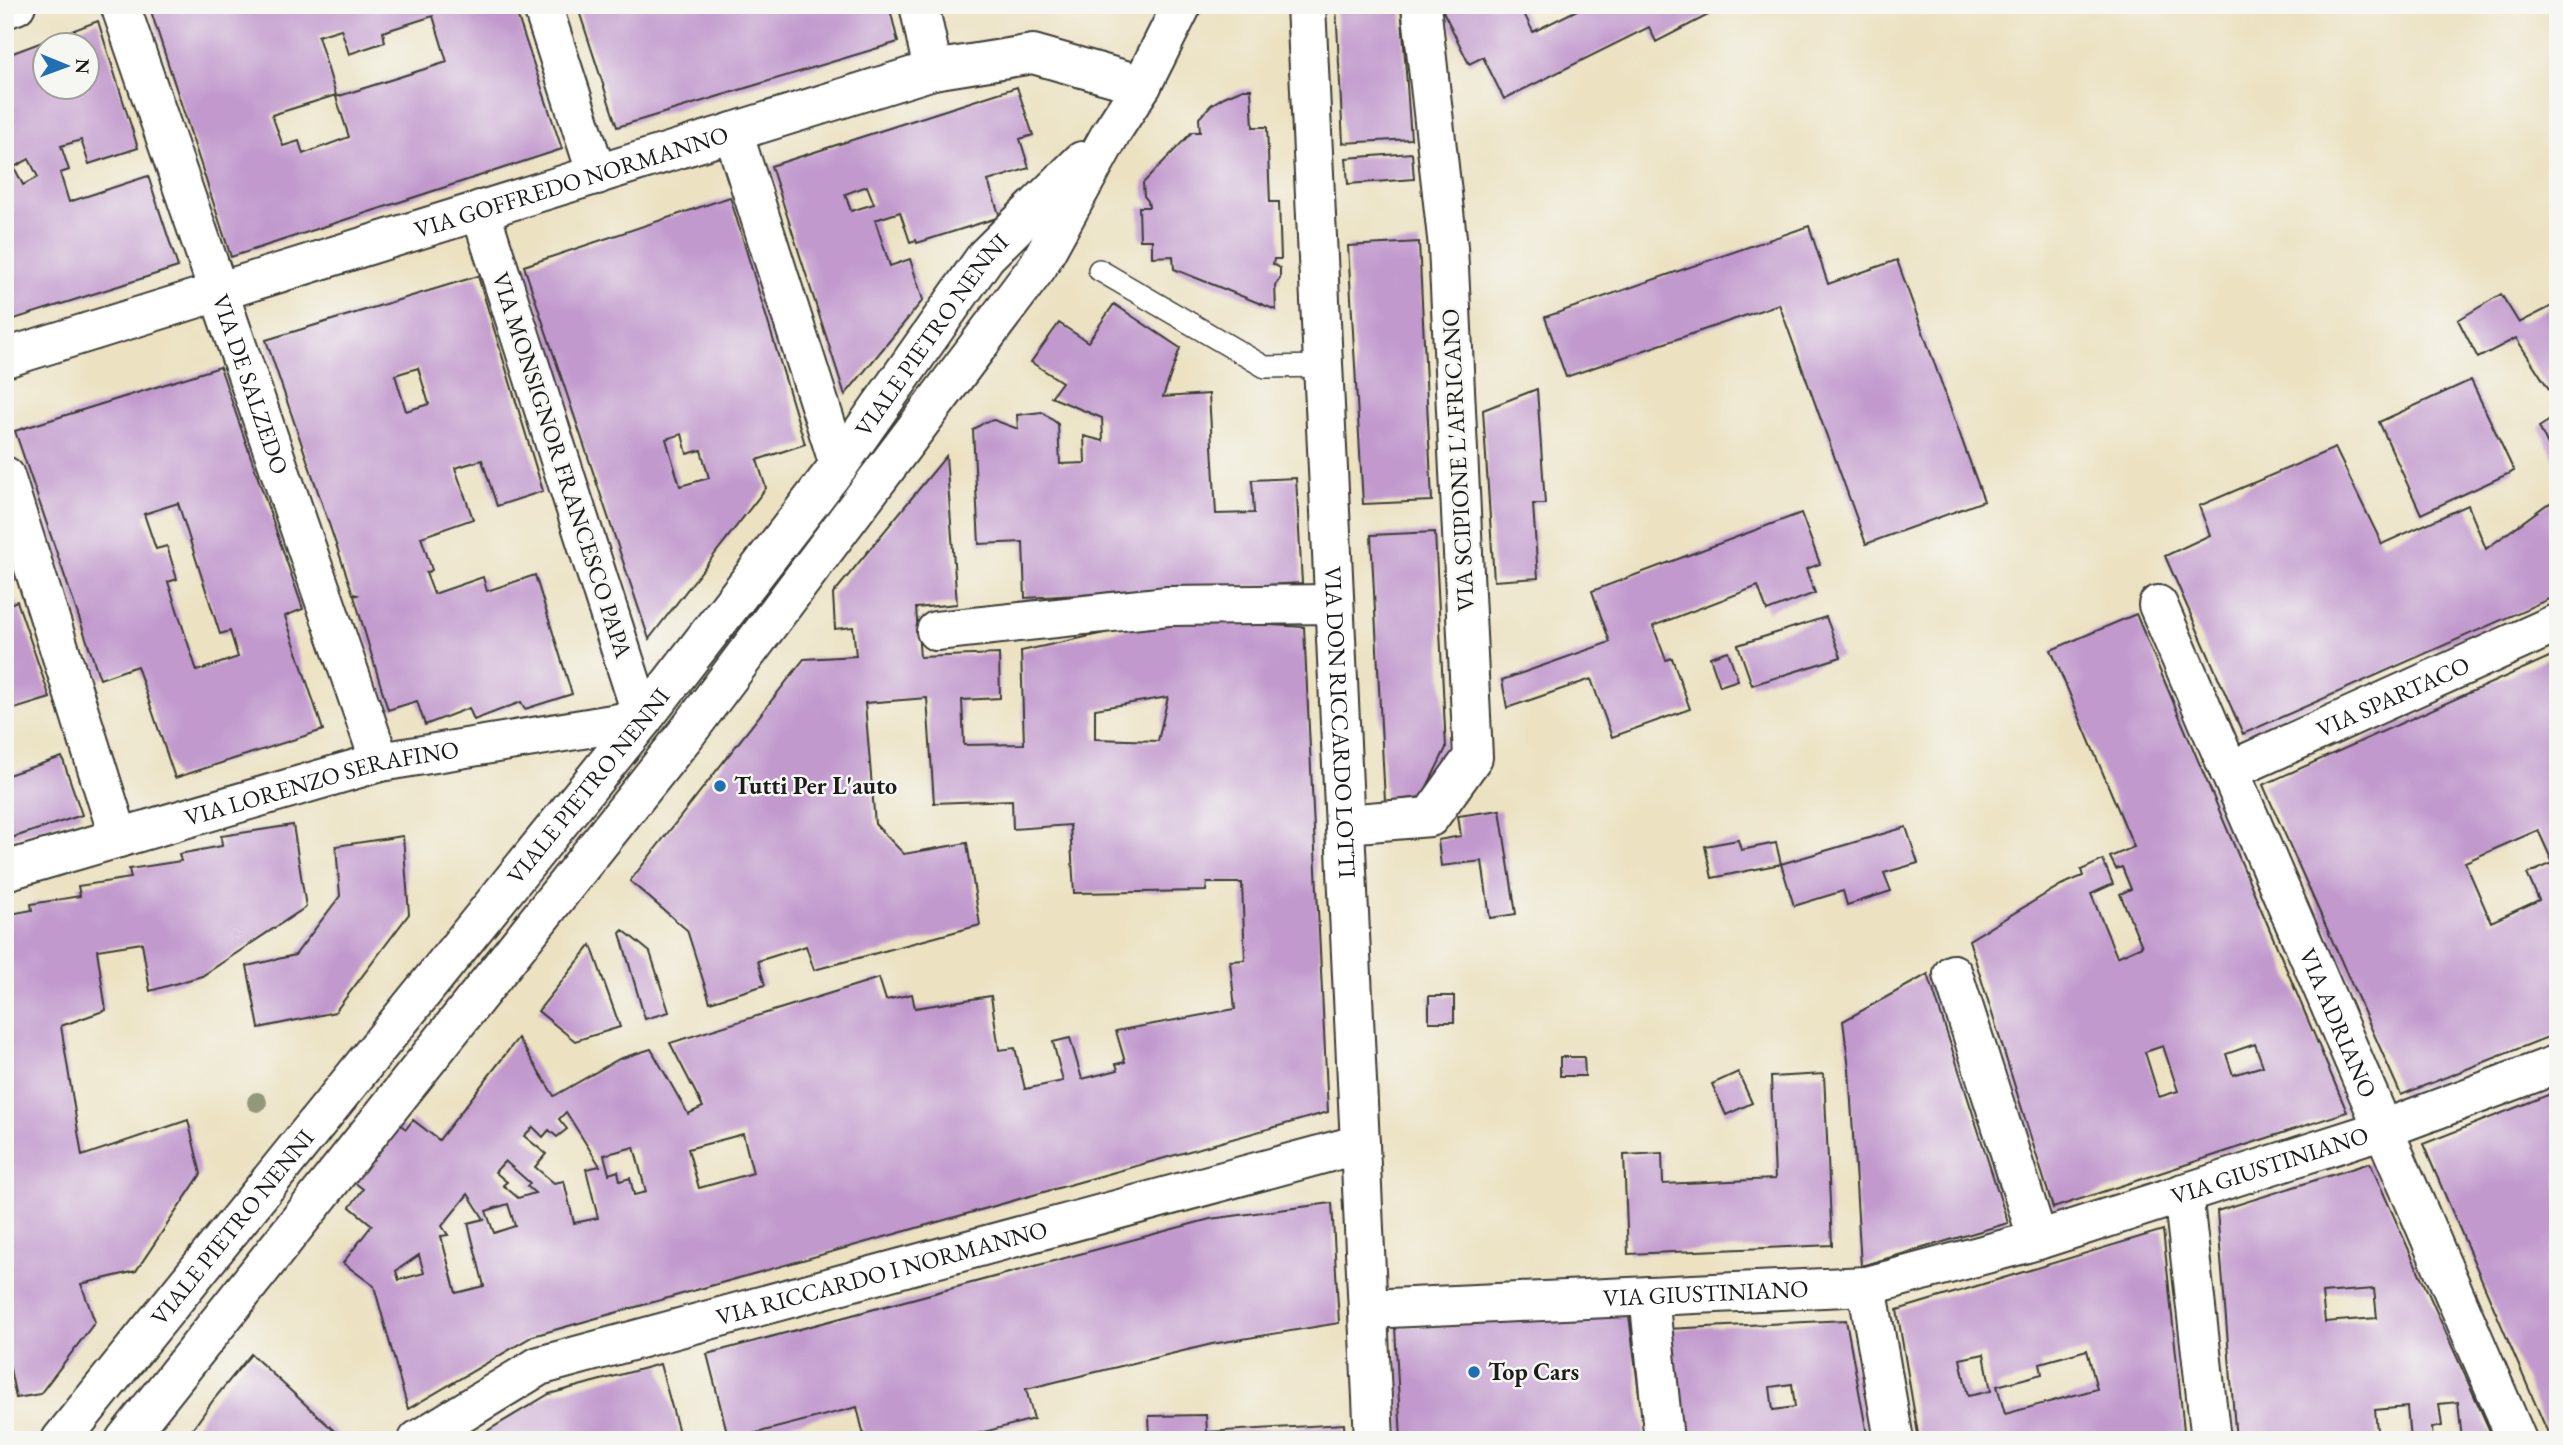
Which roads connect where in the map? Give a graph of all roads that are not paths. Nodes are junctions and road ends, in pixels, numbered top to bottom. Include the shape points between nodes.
1 (16, 5) edge
2 (120, 5) edge
3 (542, 5) edge
4 (919, 5) edge
5 (1182, 5) edge
6 (1306, 5) edge
7 (1421, 5) edge
8 (5, 9) edge
9 (933, 70) junction
10 (1142, 85) junction
11 (733, 132) junction
12 (1111, 133) junction
13 (597, 175) junction
14 (480, 210) junction
15 (1099, 270) dead end
16 (219, 291) junction
17 (5, 358) edge
18 (1323, 366) junction
19 (839, 465) junction
20 (5, 475) edge
21 (1334, 604) junction
22 (2158, 605) dead end
23 (2558, 623) edge
24 (936, 631) dead end
25 (643, 719) junction
26 (380, 762) junction
27 (2229, 771) junction
28 (1345, 824) junction
29 (119, 838) junction
30 (5, 871) edge
31 (1953, 974) dead end
32 (2558, 1064) edge
33 (2384, 1129) junction
34 (1360, 1144) junction
35 (2183, 1193) junction
36 (2038, 1240) junction
37 (1867, 1286) junction
38 (1649, 1296) junction
39 (1368, 1309) junction
40 (61, 1440) edge
41 (125, 1440) edge
42 (418, 1440) edge
43 (1374, 1440) edge
44 (1664, 1440) edge
45 (1894, 1440) edge
46 (2211, 1440) edge
47 (2517, 1440) edge

1 - 8 street
2 - 16 street, VIA DE SALZEDO
3 - 13 street
4 - 9 street
5 - 10 street, VIALE PIETRO NENNI
6 - 18 street, VIA DON RICCARDO LOTTI
7 - 28 street, VIA SCIPIONE L'AFRICANO via 1448,247 1473,757 1430,817
9 - 10 street, VIA GOFFREDO NORMANNO via 1033,54
9 - 11 street, VIA GOFFREDO NORMANNO
10 - 12 street, VIALE PIETRO NENNI
11 - 13 street, VIA GOFFREDO NORMANNO
11 - 19 street
12 - 19 street, VIALE PIETRO NENNI via 986,256
12 - 41 street, VIALE PIETRO NENNI via 1038,266 736,667
13 - 14 street, VIA GOFFREDO NORMANNO
14 - 16 street, VIA GOFFREDO NORMANNO
14 - 25 street, VIA MONSIGNOR FRANCESCO PAPA
15 - 18 lane via 1265,367
16 - 17 street, VIA GOFFREDO NORMANNO
16 - 26 street, VIA DE SALZEDO
18 - 21 street, VIA DON RICCARDO LOTTI
19 - 25 street, VIALE PIETRO NENNI
20 - 29 street
21 - 24 street via 1168,606
21 - 28 street, VIA DON RICCARDO LOTTI
22 - 27 street, VIA ADRIANO
23 - 27 street, VIA SPARTACO
25 - 26 street, VIA LORENZO SERAFINO
25 - 40 street, VIALE PIETRO NENNI
26 - 29 street, VIA LORENZO SERAFINO
27 - 33 street, VIA ADRIANO
28 - 34 street, VIA DON RICCARDO LOTTI
29 - 30 street, VIA LORENZO SERAFINO
31 - 36 street
32 - 33 street, VIA GIUSTINIANO
33 - 35 street, VIA GIUSTINIANO
33 - 47 street, VIA ADRIANO
34 - 39 street, VIA DON RICCARDO LOTTI
34 - 42 street, VIA RICCARDO I NORMANNO via 539,1366
35 - 36 street, VIA GIUSTINIANO
35 - 46 street
36 - 37 street, VIA GIUSTINIANO
37 - 38 street, VIA GIUSTINIANO
37 - 45 street
38 - 39 street, VIA GIUSTINIANO
38 - 44 street
39 - 43 street, VIA DON RICCARDO LOTTI

